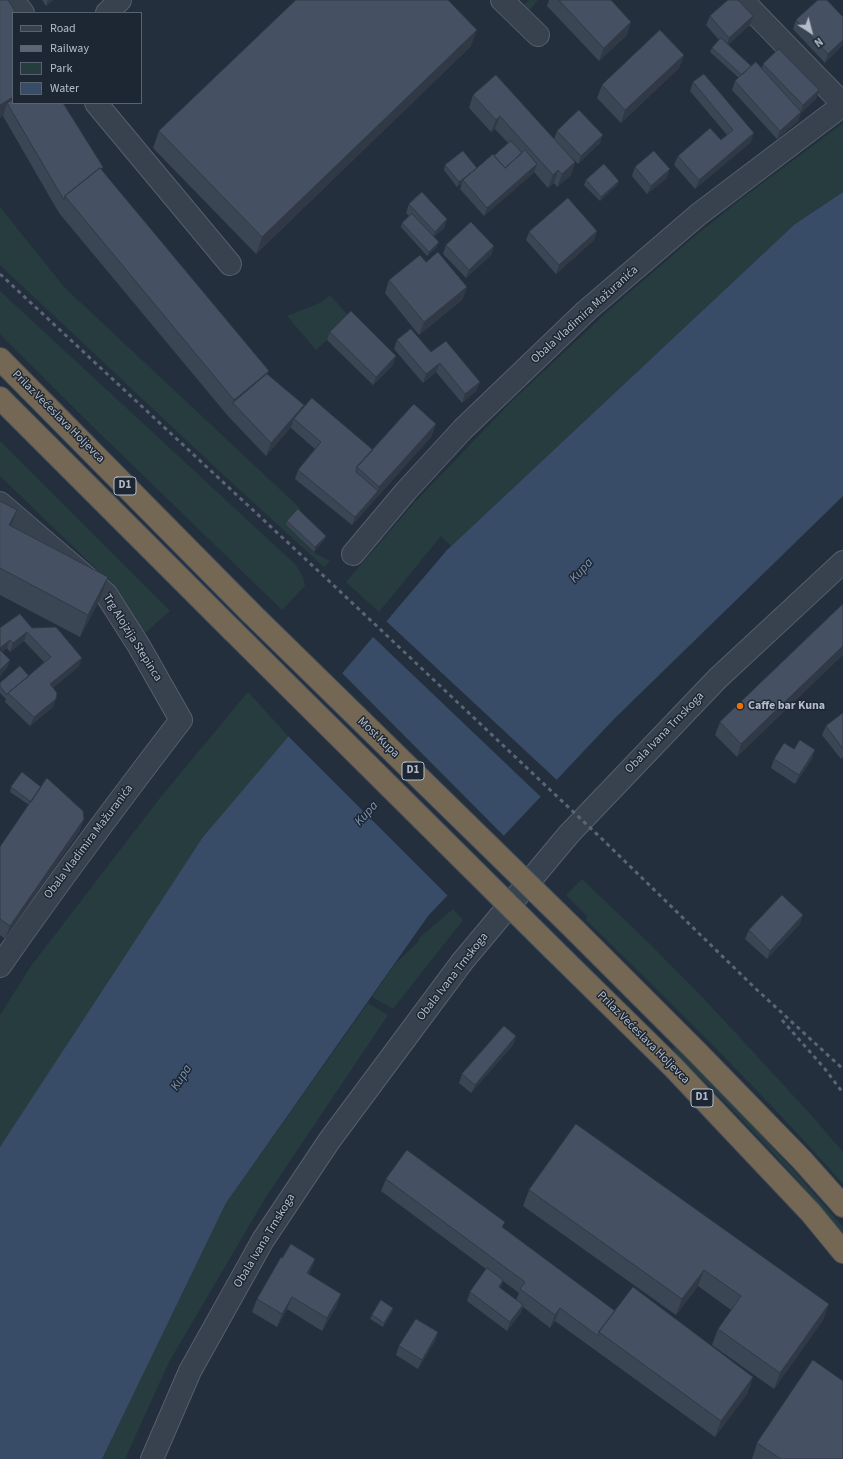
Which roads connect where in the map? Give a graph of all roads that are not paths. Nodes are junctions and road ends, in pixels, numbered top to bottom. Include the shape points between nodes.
1 (13, 0) edge
2 (120, 0) edge
3 (502, 0) edge
4 (742, 0) edge
5 (22, 12) edge
6 (108, 12) edge
7 (538, 36) dead end
8 (97, 104) edge
9 (843, 105) edge
10 (230, 264) dead end
11 (0, 359) edge
12 (0, 398) edge
13 (0, 503) edge
14 (353, 554) dead end
15 (843, 562) edge
16 (251, 612) joint
17 (181, 720) joint
18 (0, 966) edge
19 (843, 1206) edge
20 (843, 1252) edge
21 (152, 1459) edge

1 - 5 street
2 - 6 street
3 - 7 street
4 - 9 street
8 - 10 street
9 - 14 street, Obala Vladimira Mažuranića via 699,214 586,311 463,429
11 - 16 highway, Prilaz Većeslava Holjevca / D1
12 - 20 highway, Prilaz Većeslava Holjevca / D1, bridge via 684,1080 811,1213
13 - 17 street, Trg Alojzija Stepinca via 106,594
15 - 21 street, Obala Ivana Trnskoga via 718,678 575,828 462,962 329,1141 263,1240 190,1371
16 - 19 highway, Most Kupa / D1, bridge via 696,1051
17 - 18 street, Obala Vladimira Mažuranića via 114,807

